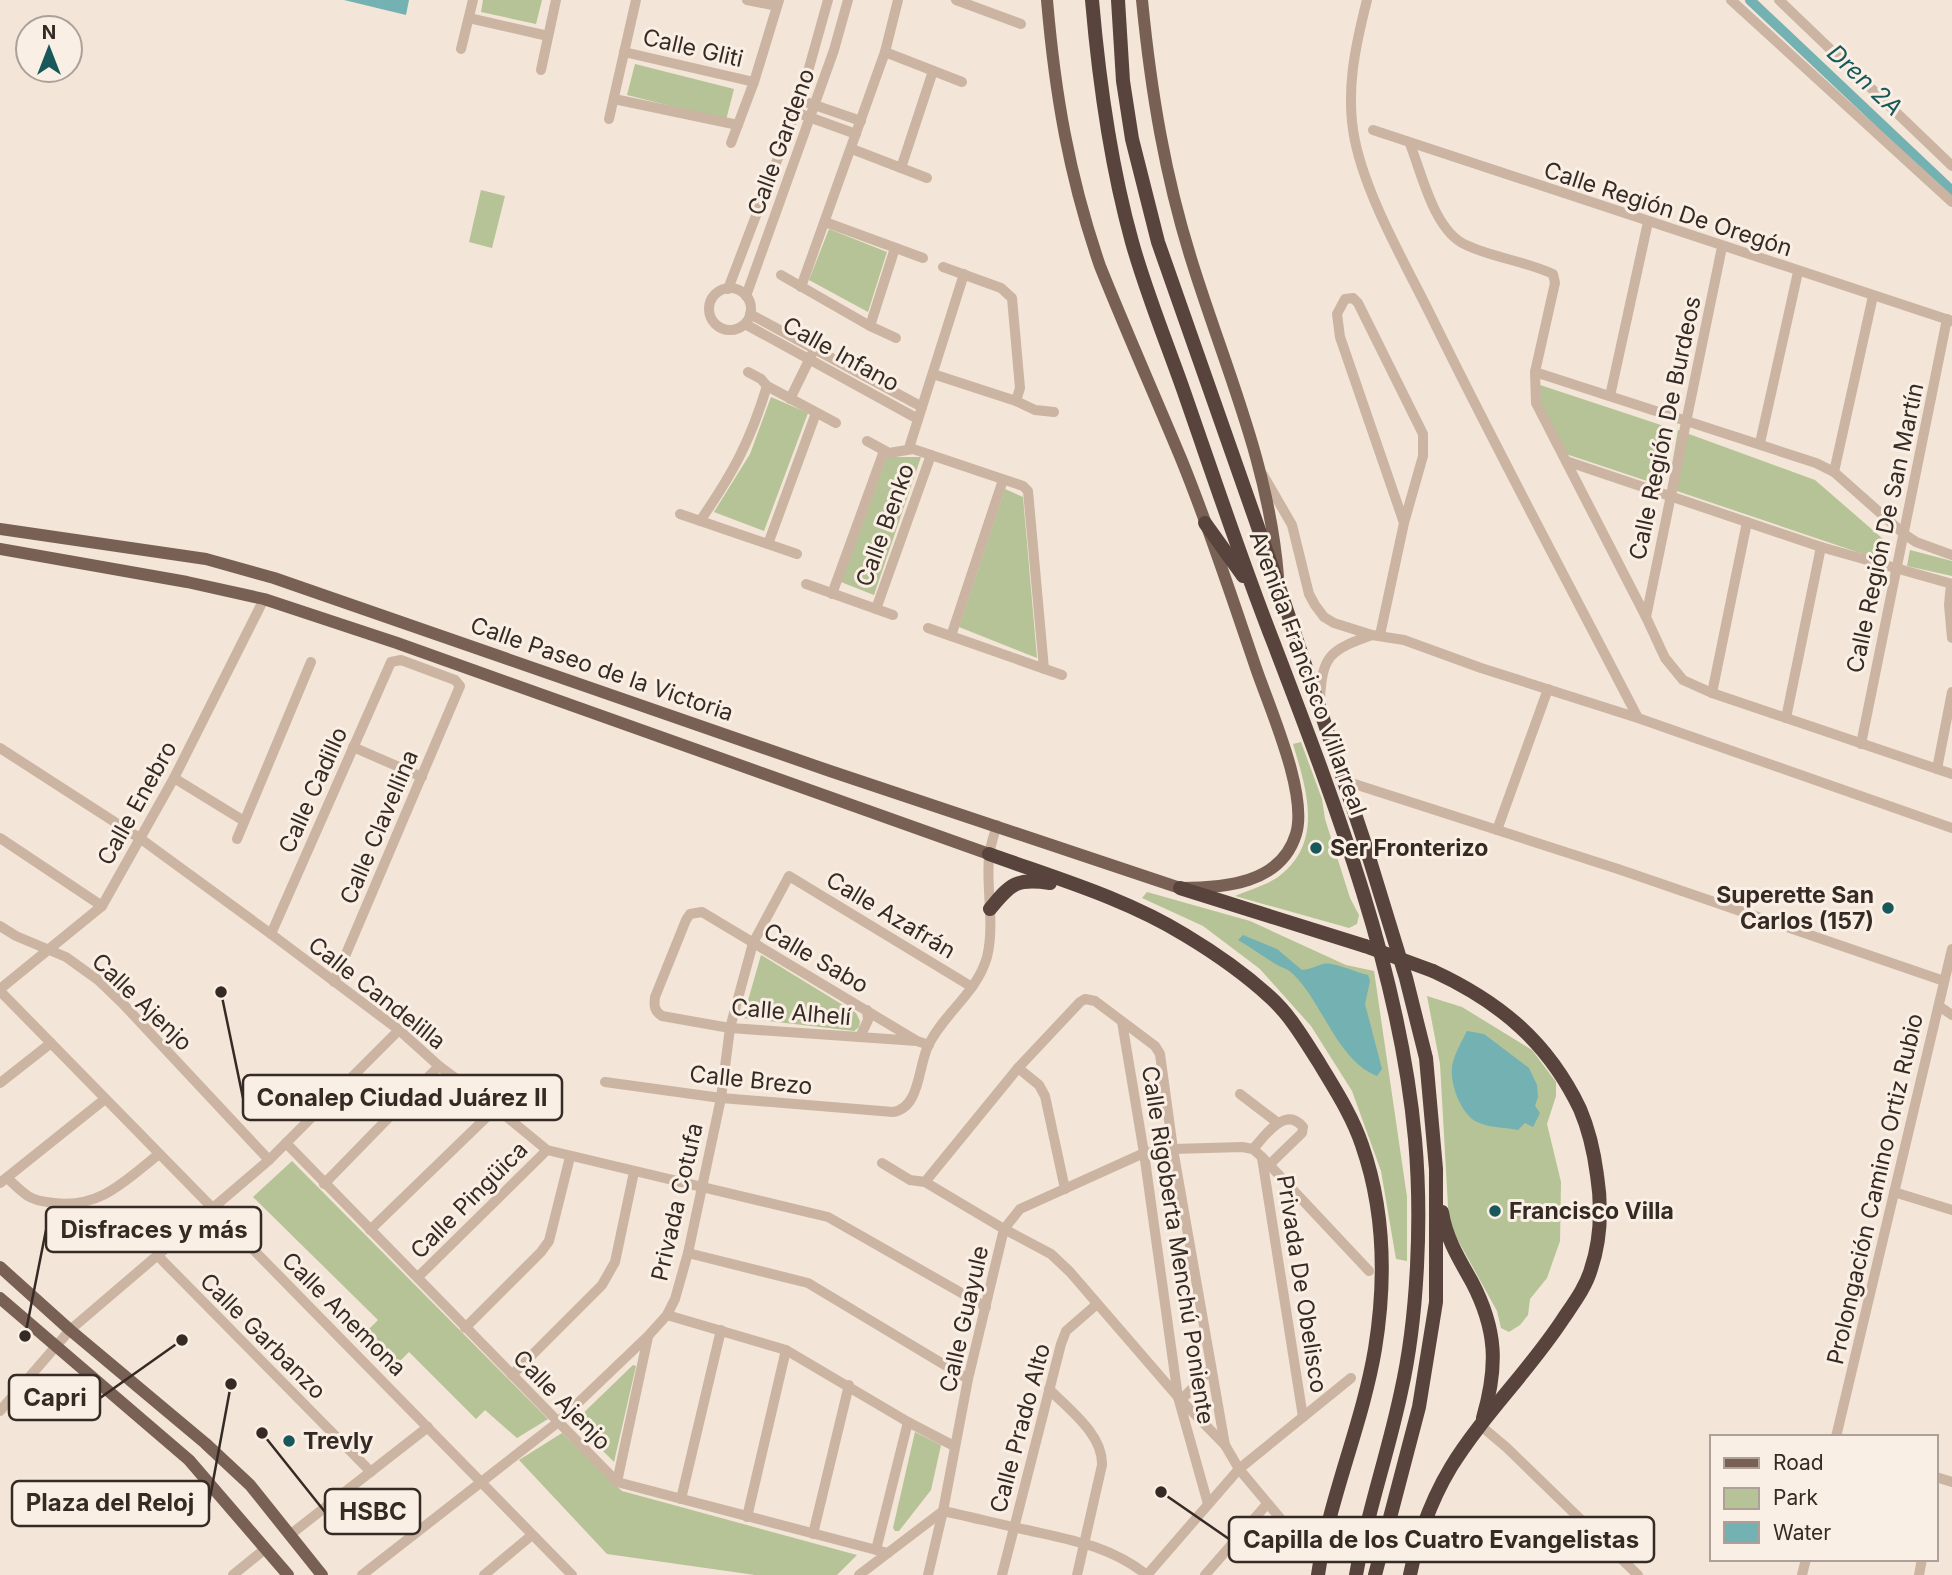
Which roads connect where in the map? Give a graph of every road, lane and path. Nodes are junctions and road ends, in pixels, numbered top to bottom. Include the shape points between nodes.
1 (473, 0) edge
2 (556, 0) edge
3 (636, 0) edge
4 (747, 0) edge
5 (828, 0) edge
6 (848, 0) edge
7 (898, 0) edge
8 (956, 0) edge
9 (1046, 0) edge
10 (1091, 0) edge
11 (1118, 0) edge
12 (1142, 0) edge
13 (1367, 0) edge
14 (1731, 0) edge
15 (1779, 0) edge
16 (778, 3) edge
17 (469, 18) junction
18 (1021, 24) dead end
19 (548, 36) junction
20 (461, 49) dead end
21 (624, 52) junction
22 (885, 52) junction
23 (541, 70) dead end
24 (933, 71) junction
25 (754, 82) junction
26 (962, 82) dead end
27 (614, 99) junction
28 (800, 100) junction
29 (815, 105) junction
30 (795, 112) junction
31 (811, 117) junction
32 (609, 119) dead end
33 (861, 121) junction
34 (738, 125) junction
35 (1373, 131) dead end
36 (856, 134) junction
37 (731, 143) dead end
38 (1410, 144) junction
39 (852, 149) junction
40 (1952, 166) edge
41 (901, 168) junction
42 (927, 178) dead end
43 (1952, 202) edge
44 (825, 222) junction
45 (1648, 222) junction
46 (1722, 247) junction
47 (895, 248) junction
48 (923, 258) dead end
49 (943, 267) dead end
50 (1798, 272) junction
51 (964, 274) junction
52 (782, 275) dead end
53 (801, 287) junction
54 (728, 289) junction
55 (746, 296) junction
56 (1873, 296) junction
57 (750, 314) junction
58 (1950, 320) edge
59 (745, 324) junction
60 (870, 326) junction
61 (896, 338) dead end
62 (812, 354) junction
63 (748, 372) dead end
64 (1535, 372) junction
65 (933, 374) junction
66 (767, 386) junction
67 (1610, 396) junction
68 (790, 399) junction
69 (1016, 401) junction
70 (922, 407) junction
71 (1054, 412) dead end
72 (816, 413) junction
73 (918, 419) junction
74 (1687, 421) junction
75 (836, 424) dead end
76 (867, 441) dead end
77 (1760, 443) junction
78 (909, 448) junction
79 (884, 451) junction
80 (931, 455) junction
81 (1566, 461) junction
82 (1261, 471) junction
83 (1834, 472) junction
84 (1003, 480) junction
85 (1672, 495) junction
86 (680, 514) dead end
87 (700, 521) junction
88 (1747, 522) junction
89 (1205, 523) junction
90 (1404, 523) junction
91 (0, 529) edge
92 (1904, 534) junction
93 (768, 544) junction
94 (1821, 547) junction
95 (0, 550) edge
96 (797, 554) dead end
97 (1952, 555) edge
98 (1896, 569) junction
99 (806, 584) dead end
100 (1951, 584) edge
101 (1279, 587) junction
102 (1252, 588) junction
103 (832, 594) junction
104 (264, 599) junction
105 (876, 609) junction
106 (893, 615) dead end
107 (1646, 617) junction
108 (928, 628) dead end
109 (1376, 635) junction
110 (951, 636) junction
111 (1952, 638) edge
112 (312, 662) dead end
113 (391, 662) joint
114 (1044, 669) junction
115 (1062, 675) dead end
116 (1548, 690) junction
117 (1952, 692) edge
118 (1712, 693) junction
119 (1320, 710) junction
120 (1639, 718) junction
121 (1786, 718) junction
122 (1861, 744) junction
123 (353, 747) junction
124 (0, 748) edge
125 (1937, 769) junction
126 (1952, 774) edge
127 (422, 777) junction
128 (174, 778) junction
129 (1342, 779) junction
130 (244, 821) junction
131 (997, 825) junction
132 (1952, 828) edge
133 (1497, 830) junction
134 (0, 838) edge
135 (141, 839) junction
136 (237, 839) dead end
137 (989, 854) junction
138 (789, 876) joint
139 (1077, 886) junction
140 (1180, 888) junction
141 (102, 906) junction
142 (990, 909) junction
143 (0, 926) edge
144 (271, 934) junction
145 (753, 943) junction
146 (1952, 950) edge
147 (48, 951) junction
148 (1944, 981) junction
149 (334, 982) junction
150 (972, 987) junction
151 (0, 990) edge
152 (1938, 1006) junction
153 (867, 1010) junction
154 (1952, 1015) edge
155 (662, 1016) joint
156 (1122, 1022) junction
157 (730, 1028) junction
158 (399, 1030) junction
159 (860, 1037) junction
160 (917, 1041) junction
161 (51, 1043) junction
162 (929, 1045) junction
163 (439, 1066) junction
164 (1018, 1068) junction
165 (605, 1082) dead end
166 (0, 1083) edge
167 (1240, 1094) dead end
168 (721, 1098) junction
169 (105, 1099) junction
170 (496, 1108) junction
171 (1278, 1123) junction
172 (286, 1143) junction
173 (1173, 1149) junction
174 (1253, 1149) junction
175 (547, 1150) junction
176 (1144, 1153) junction
177 (159, 1154) junction
178 (570, 1157) junction
179 (269, 1160) junction
180 (1266, 1161) junction
181 (882, 1163) dead end
182 (1436, 1170) junction
183 (634, 1172) junction
184 (4, 1181) edge
185 (925, 1182) junction
186 (324, 1184) junction
187 (702, 1186) junction
188 (1065, 1189) junction
189 (1894, 1192) junction
190 (214, 1209) junction
191 (1952, 1210) edge
192 (1004, 1229) junction
193 (370, 1230) junction
194 (688, 1253) junction
195 (158, 1256) junction
196 (0, 1267) edge
197 (1368, 1271) dead end
198 (418, 1278) junction
199 (0, 1298) edge
200 (1097, 1304) junction
201 (986, 1307) junction
202 (667, 1315) junction
203 (465, 1328) junction
204 (70, 1330) junction
205 (721, 1330) junction
206 (648, 1336) junction
207 (56, 1346) junction
208 (786, 1350) junction
209 (1211, 1369) junction
210 (512, 1375) junction
211 (1351, 1378) dead end
212 (968, 1379) junction
213 (849, 1385) junction
214 (1049, 1389) junction
215 (1180, 1398) junction
216 (0, 1411) edge
217 (1303, 1417) junction
218 (908, 1422) junction
219 (557, 1423) junction
220 (1481, 1426) junction
221 (428, 1427) junction
222 (1836, 1435) edge
223 (205, 1443) junction
224 (1225, 1445) junction
225 (954, 1446) junction
226 (189, 1460) junction
227 (1239, 1469) junction
228 (371, 1472) junction
229 (480, 1482) junction
230 (617, 1482) junction
231 (681, 1499) junction
232 (1208, 1504) junction
233 (1267, 1504) junction
234 (1332, 1506) junction
235 (943, 1511) junction
236 (747, 1517) junction
237 (1014, 1527) junction
238 (290, 1534) junction
239 (813, 1534) junction
240 (532, 1535) junction
241 (1300, 1542) dead end
242 (1086, 1543) junction
243 (265, 1549) junction
244 (876, 1550) junction
245 (888, 1553) junction
246 (233, 1575) edge
247 (288, 1575) edge
248 (322, 1575) edge
249 (362, 1575) edge
250 (484, 1575) edge
251 (572, 1575) edge
252 (859, 1575) edge
253 (928, 1575) edge
254 (1002, 1575) edge
255 (1077, 1575) edge
256 (1147, 1575) edge
257 (1205, 1575) edge
258 (1318, 1575) edge
259 (1327, 1575) edge
260 (1356, 1575) edge
261 (1376, 1575) edge
262 (1410, 1575) edge
263 (1638, 1575) edge

1 - 17 street
2 - 19 street
3 - 21 street
4 - 16 street
5 - 28 street, Calle Gardeno
6 - 29 street, Calle Gardeno
7 - 22 street
8 - 18 street
9 - 89 main road via 1065,147 1087,230
10 - 102 highway, Avenida Francisco Villarreal via 1109,141 1133,244
11 - 101 highway, Avenida Francisco Villarreal via 1132,139 1158,242
12 - 82 main road via 1151,88 1169,181
13 - 120 street via 1350,89 1362,166 1464,381
14 - 43 street
15 - 40 street
16 - 25 street
17 - 19 street
17 - 20 street
19 - 23 street
21 - 25 street, Calle Gliti
21 - 27 street
22 - 24 street
22 - 33 street
24 - 26 street
24 - 41 street
25 - 34 street
27 - 32 street
27 - 34 street
28 - 29 street
28 - 30 street, Calle Gardeno
29 - 31 street, Calle Gardeno
29 - 33 street
30 - 31 street
30 - 54 street, Calle Gardeno
31 - 36 street
31 - 55 street, Calle Gardeno
33 - 36 street
34 - 37 street
35 - 38 street, Calle Región De Oregón
36 - 39 street
38 - 45 street, Calle Región De Oregón
38 - 64 street via 1434,209 1452,237 1553,274 1555,283
39 - 41 street
39 - 44 street
41 - 42 street
44 - 47 street
44 - 53 street
45 - 46 street, Calle Región De Oregón
45 - 67 street
46 - 50 street, Calle Región De Oregón
46 - 74 street, Calle Región De Burdeos
47 - 48 street
47 - 60 street
49 - 51 street
50 - 56 street, Calle Región De Oregón
50 - 77 street
51 - 65 street
51 - 69 street via 1001,288 1012,298 1020,388
52 - 53 street
53 - 60 street
54 - 55 street
54 - 59 street via 711,300 712,321 730,330
55 - 57 street
56 - 58 street, Calle Región De Oregón
56 - 83 street
57 - 59 street
57 - 62 street, Calle Infano
58 - 92 street, Calle Región De San Martín
59 - 62 street, Calle Infano
60 - 61 street
62 - 68 street
62 - 70 street, Calle Infano
62 - 73 street, Calle Infano
63 - 66 street
64 - 67 street
64 - 81 street via 1536,403
65 - 69 street
65 - 70 street
66 - 68 street
66 - 87 street via 738,464
67 - 74 street
68 - 72 street
69 - 71 street
70 - 73 street
72 - 75 street
72 - 93 street
73 - 78 street
74 - 77 street
74 - 85 street, Calle Región De Burdeos
76 - 79 street
77 - 83 street
78 - 79 street
78 - 80 street
79 - 103 street
80 - 84 street
80 - 105 street, Calle Benko
81 - 85 street
81 - 107 street
82 - 101 main road via 1275,533
82 - 109 street via 1292,526 1315,605 1335,623
83 - 92 street
84 - 110 street
84 - 114 street via 1023,486 1030,496
85 - 88 street
85 - 107 street, Calle Región De Burdeos
86 - 87 street
87 - 93 street
88 - 94 street
88 - 118 street
89 - 102 highway
89 - 140 main road via 1276,725 1299,803 1299,820 1288,852 1260,876 1232,885
90 - 90 street via 1423,456 1423,434 1358,303 1345,299 1338,314 1340,337
90 - 109 street
91 - 131 main road, Calle Paseo de la Victoria via 206,559 274,578 830,772
92 - 97 street
92 - 98 street, Calle Región De San Martín
93 - 96 street
94 - 98 street
94 - 121 street
95 - 104 main road, Calle Paseo de la Victoria
98 - 100 street
98 - 122 street, Calle Región De San Martín
99 - 103 street
100 - 111 street
101 - 119 highway, Avenida Francisco Villarreal
102 - 260 highway, Avenida Francisco Villarreal via 1321,767 1356,874 1388,985 1415,1138 1418,1214 1412,1322 1403,1386
103 - 105 street
104 - 128 street, Calle Enebro
104 - 137 main road, Calle Paseo de la Victoria
105 - 106 street
107 - 118 street via 1677,675
108 - 110 street
109 - 116 street via 1404,640
109 - 119 street via 1344,646 1328,659 1321,680
110 - 114 street
112 - 130 street
113 - 123 street, Calle Cadillo
113 - 127 street, Calle Clavellina via 401,660 460,686
114 - 115 street
116 - 120 street
116 - 133 street
117 - 125 street
118 - 121 street
119 - 129 highway, Avenida Francisco Villarreal
120 - 132 street
121 - 122 street
122 - 125 street
123 - 127 street
123 - 144 street, Calle Cadillo
124 - 135 street, Calle Candelilla
125 - 126 street
127 - 149 street, Calle Clavellina
128 - 130 street
128 - 135 street, Calle Enebro
129 - 133 street
129 - 182 highway, Avenida Francisco Villarreal via 1416,1013 1428,1071
130 - 136 street
131 - 137 street
131 - 140 main road, Calle Paseo de la Victoria
133 - 148 street
134 - 141 street
135 - 141 street, Calle Enebro
135 - 144 street, Calle Candelilla
137 - 139 highway
137 - 142 street
138 - 145 street, Privada Cotufa
138 - 150 street, Calle Azafrán
139 - 142 highway via 1022,881 1005,891
139 - 234 highway via 1184,934 1272,998 1308,1046 1362,1143 1380,1229 1380,1311 1365,1394
140 - 220 highway, bridge via 1365,946 1479,994 1526,1031 1567,1083 1584,1118 1599,1185 1599,1236 1591,1271 1553,1333
141 - 147 street, Calle Enebro
142 - 150 street via 987,957
143 - 147 street, Calle Ajenjo
144 - 149 street, Calle Candelilla
145 - 153 street, Calle Sabo
145 - 155 street, Calle Sabo via 702,912 690,914 655,998 656,1013
145 - 157 street, Privada Cotufa
146 - 148 street, Prolongación Camino Ortiz Rubio
147 - 151 street, Calle Enebro
147 - 179 street, Calle Ajenjo via 66,957 107,988
148 - 152 street, Prolongación Camino Ortiz Rubio
149 - 158 street, Calle Candelilla
150 - 162 street
151 - 161 street, Calle Anemona
152 - 154 street
152 - 189 street, Prolongación Camino Ortiz Rubio
153 - 159 street
153 - 160 street, Calle Sabo
155 - 157 street, Calle Alhelí
156 - 164 street, Calle Rigoberta Menchú Poniente via 1095,1001 1084,999
156 - 173 street, Calle Rigoberta Menchú Poniente via 1160,1054
156 - 176 street, Calle Rigoberta Menchú Poniente
157 - 159 street, Calle Alhelí
157 - 168 street, Privada Cotufa
158 - 163 street, Calle Candelilla
158 - 172 street
159 - 160 street, Calle Alhelí
160 - 162 street, Calle Sabo
161 - 166 street
161 - 169 street, Calle Anemona
162 - 168 street, Calle Brezo via 912,1100 902,1111
163 - 170 street, Calle Candelilla
163 - 186 street
164 - 185 street, Calle Rigoberta Menchú Poniente
164 - 188 street via 1045,1096
165 - 168 street, Calle Brezo
167 - 171 street
168 - 187 street, Privada Cotufa
169 - 177 street, Calle Anemona
169 - 184 street
170 - 175 street, Calle Candelilla
170 - 193 street
171 - 174 street
171 - 180 street via 1295,1119 1303,1130
172 - 179 street
172 - 186 street, Calle Ajenjo
173 - 174 street
173 - 176 street
173 - 209 street, Calle Rigoberta Menchú Poniente
174 - 180 street
175 - 178 street, Calle Candelilla
175 - 198 street, Calle Pingüica
176 - 188 street, Calle Guayule
176 - 215 street, Calle Rigoberta Menchú Poniente
177 - 184 street via 110,1193 91,1202 45,1202
177 - 190 street, Calle Anemona
178 - 183 street, Calle Candelilla
178 - 203 street via 549,1241
179 - 190 street
180 - 197 street, Privada De Obelisco
180 - 217 street, Privada De Obelisco
181 - 185 street via 910,1180
182 - 220 highway via 1445,1227 1486,1312 1493,1339 1494,1374
182 - 261 highway, Avenida Francisco Villarreal via 1436,1302 1419,1407
183 - 187 street, Calle Candelilla
183 - 210 street via 610,1274
185 - 192 street
186 - 193 street, Calle Ajenjo
187 - 194 street, Privada Cotufa
187 - 201 street, Calle Candelilla via 828,1217
188 - 192 street, Calle Guayule via 1020,1209
189 - 191 street
189 - 222 street, Prolongación Camino Ortiz Rubio
190 - 195 street
190 - 221 street, Calle Anemona
192 - 200 street via 1051,1254
192 - 201 street, Calle Guayule
193 - 198 street, Calle Ajenjo
194 - 202 street, Privada Cotufa
194 - 212 street via 808,1283
195 - 204 street
195 - 228 street, Calle Garbanzo
196 - 204 main road
198 - 203 street, Calle Ajenjo
199 - 207 main road
200 - 214 street, Calle Prado Alto via 1066,1331
200 - 215 street
201 - 212 street, Calle Guayule
202 - 205 street
202 - 206 street, Privada Cotufa
203 - 210 street, Calle Ajenjo
204 - 207 street
204 - 223 main road
205 - 208 street
205 - 231 street
206 - 219 street, Privada Cotufa
206 - 230 street
207 - 216 street
207 - 226 main road
208 - 213 street
208 - 236 street
209 - 215 street
209 - 224 street, Calle Rigoberta Menchú Poniente
210 - 219 street, Calle Ajenjo
211 - 217 street
212 - 225 street, Calle Guayule
213 - 218 street
213 - 239 street
214 - 237 street, Calle Prado Alto
214 - 242 street via 1093,1435 1102,1454
215 - 224 street
215 - 232 street, Calle Rigoberta Menchú Poniente
217 - 227 street
218 - 225 street
218 - 244 street
219 - 229 street, Privada Cotufa
219 - 230 street, Calle Ajenjo
220 - 262 highway via 1434,1496
220 - 263 street
221 - 228 street
221 - 229 street, Calle Anemona
223 - 226 main road
223 - 238 main road via 250,1485
224 - 227 street, Calle Rigoberta Menchú Poniente
225 - 235 street, Calle Guayule
226 - 243 main road
227 - 232 street
227 - 233 street, Calle Rigoberta Menchú Poniente
228 - 238 street
229 - 240 street, Calle Anemona
229 - 249 street, Privada Cotufa
230 - 231 street, Calle Ajenjo
231 - 236 street, Calle Ajenjo
232 - 256 street
233 - 241 street, Calle Rigoberta Menchú Poniente
233 - 257 street
234 - 258 highway
234 - 259 highway
235 - 237 street
235 - 245 street
235 - 253 street, Calle Guayule
236 - 239 street, Calle Ajenjo
237 - 242 street
237 - 254 street, Calle Prado Alto
238 - 248 main road
239 - 244 street, Calle Ajenjo
240 - 250 street
240 - 251 street, Calle Anemona
242 - 255 street
242 - 256 street via 1129,1561
243 - 246 street
243 - 247 main road
244 - 245 street, Calle Ajenjo
245 - 252 street

